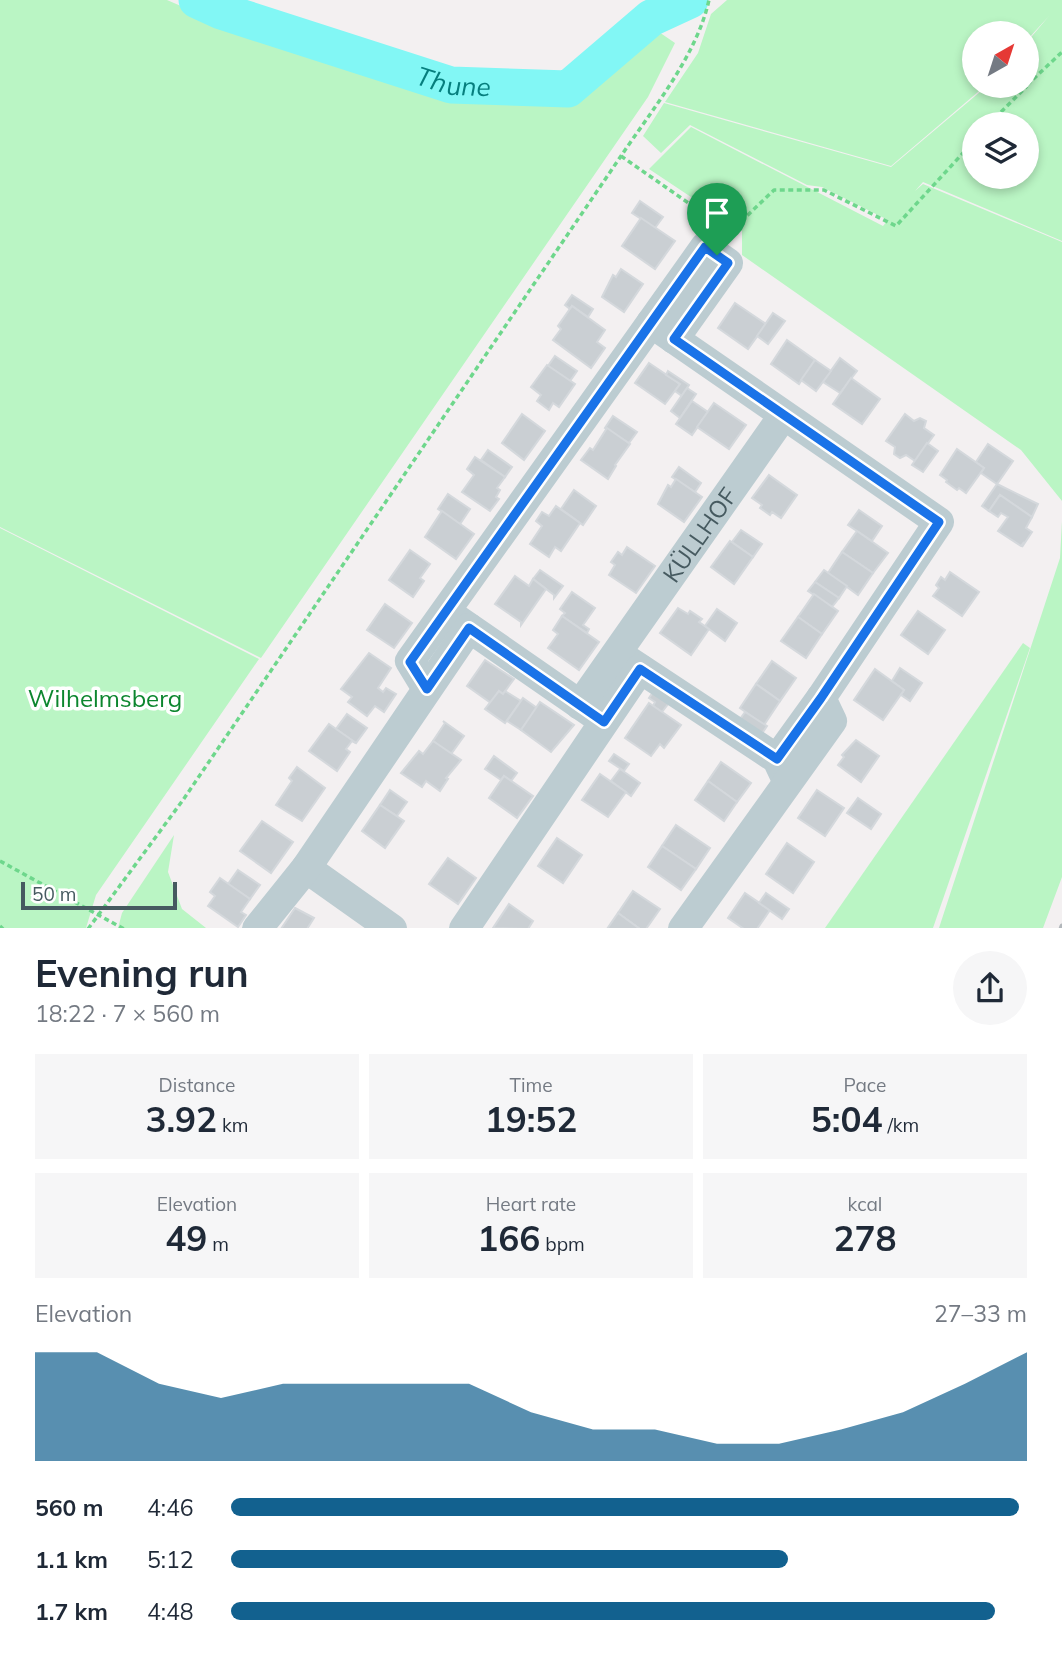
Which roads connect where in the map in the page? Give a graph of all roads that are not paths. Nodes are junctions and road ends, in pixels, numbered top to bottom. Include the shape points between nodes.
1 (783, 416) junction
2 (445, 611) junction
3 (469, 628) junction
4 (628, 661) junction
5 (427, 689) junction
6 (592, 713) junction
7 (783, 771) junction
8 (306, 867) junction
9 (258, 928) edge
10 (391, 928) edge
11 (465, 928) edge
12 (684, 928) edge

1 - 2 street via 663,331
1 - 4 street, KÜLLHOF
1 - 7 street via 939,522 821,698 832,721
2 - 3 street
2 - 5 street via 410,662
3 - 5 street
3 - 6 street
4 - 6 street, KÜLLHOF
4 - 7 street
5 - 8 street
6 - 11 street, KÜLLHOF
7 - 12 street
8 - 9 street
8 - 10 street

